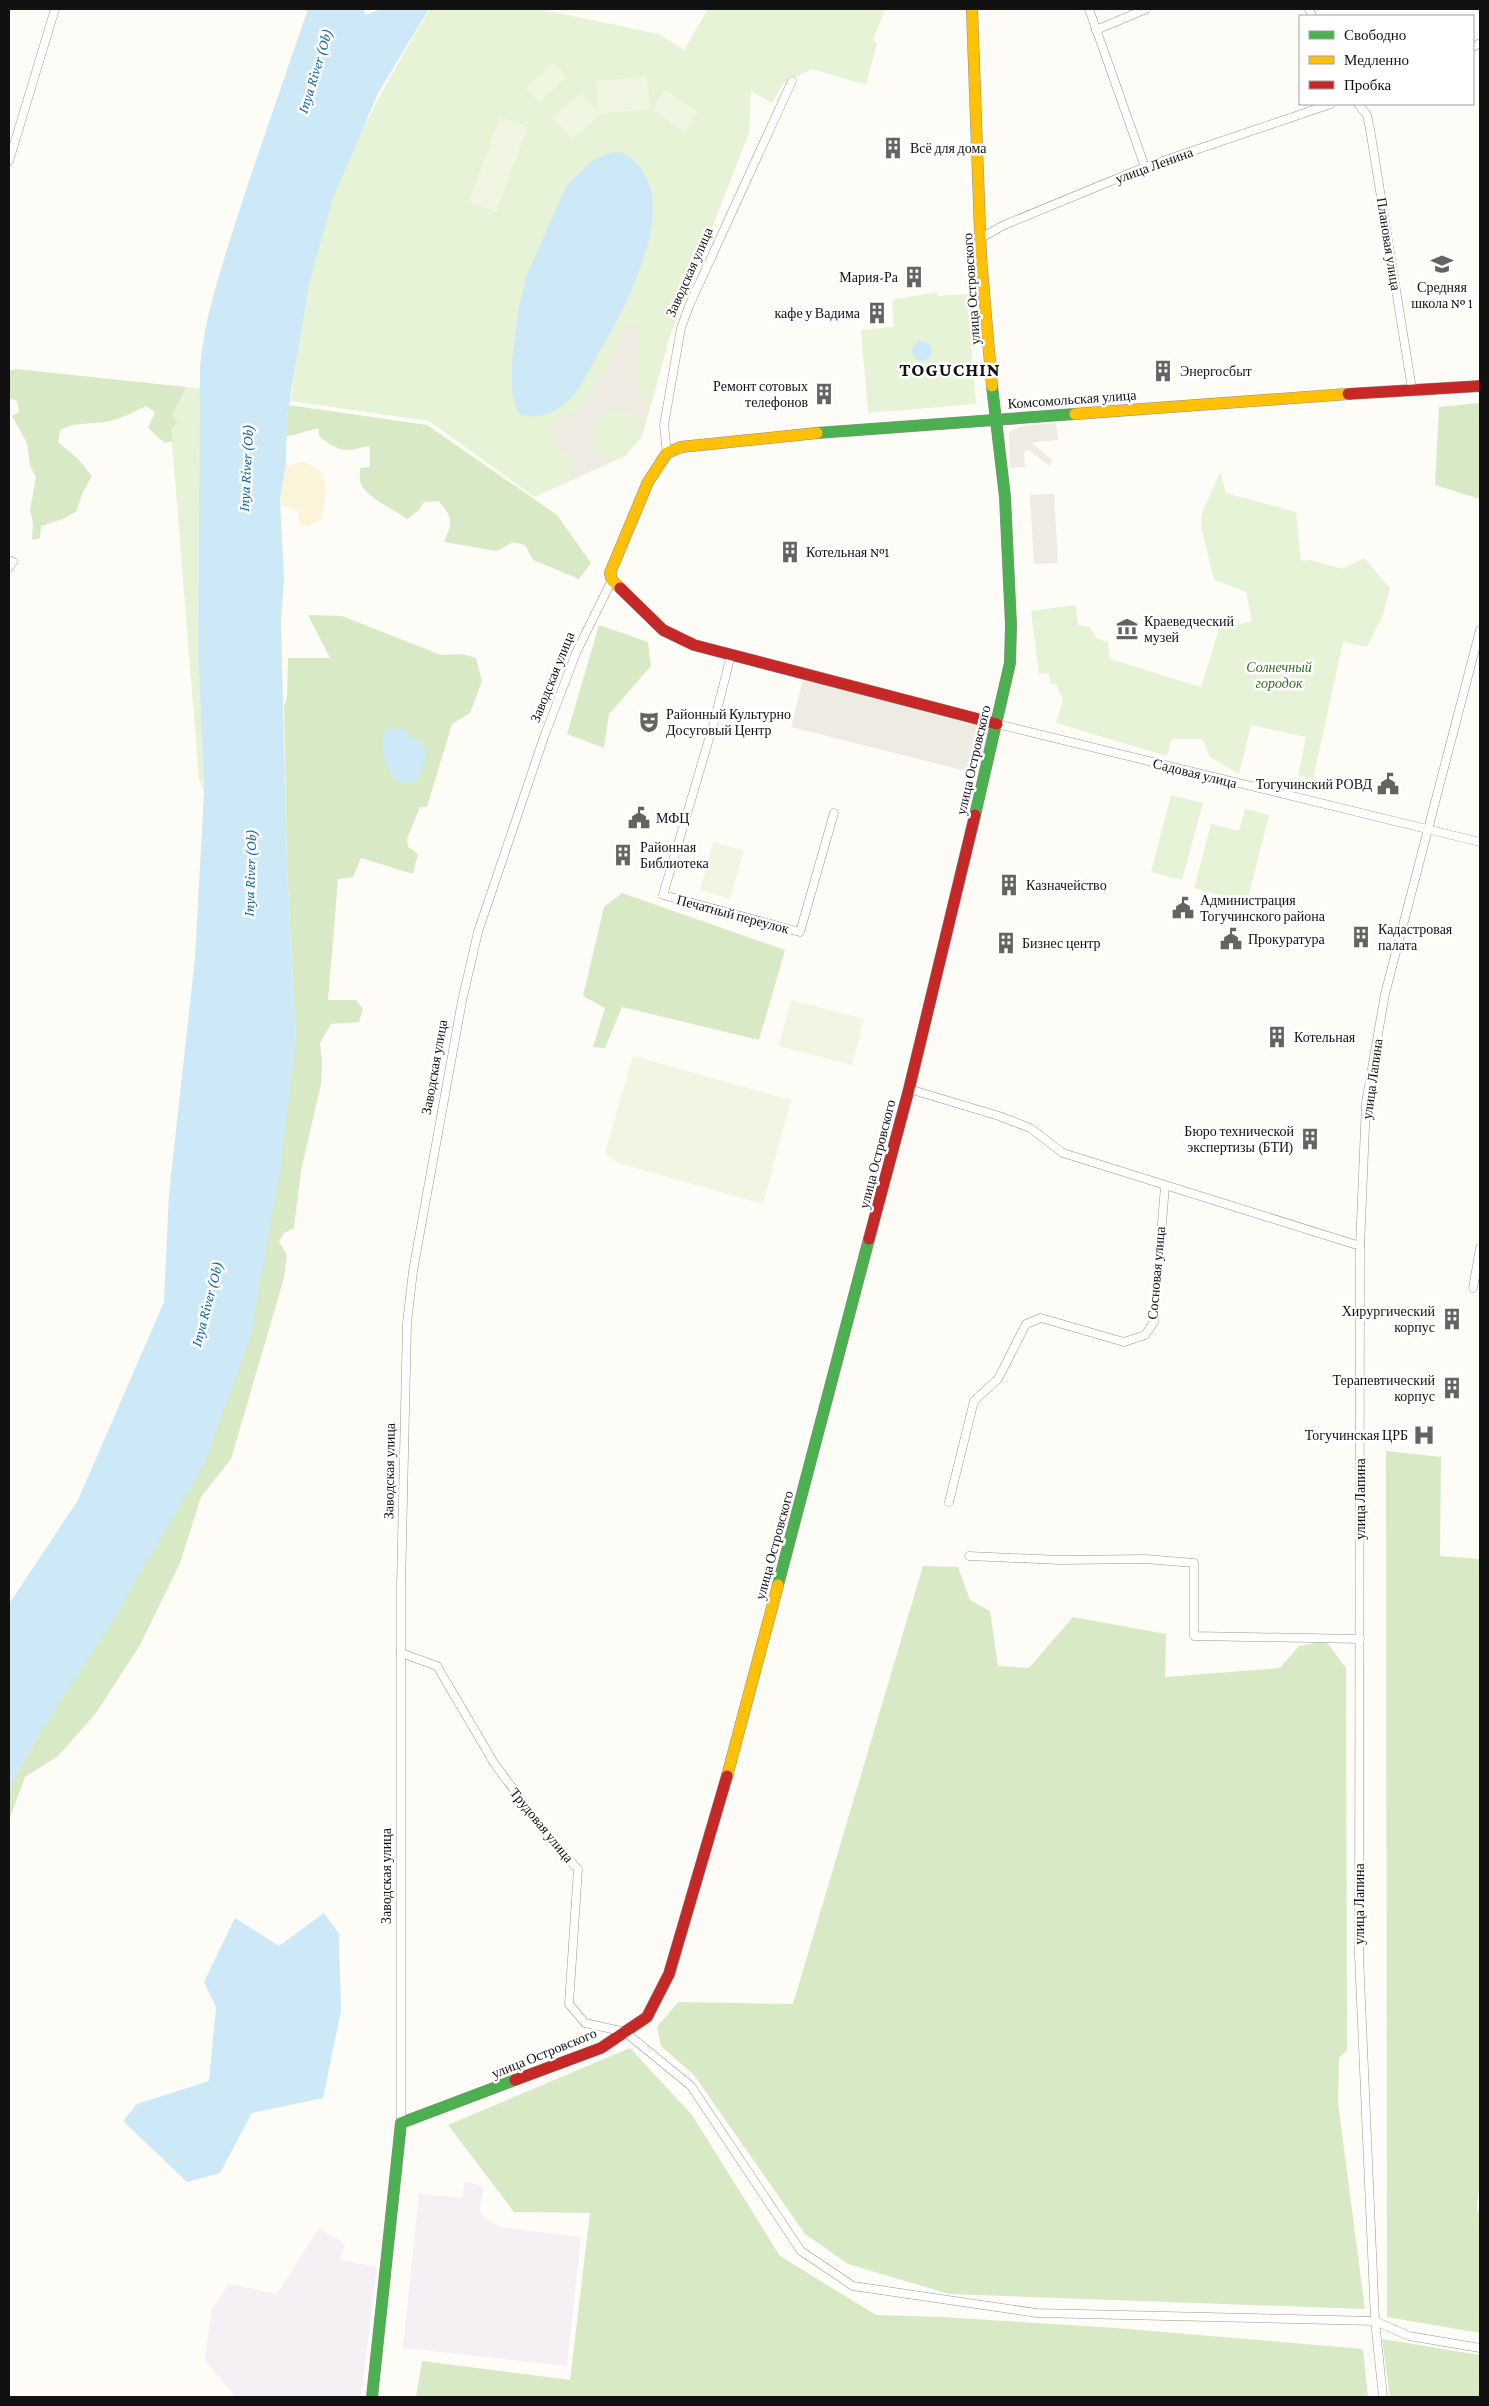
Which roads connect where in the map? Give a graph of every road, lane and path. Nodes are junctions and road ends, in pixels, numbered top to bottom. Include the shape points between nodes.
1 (55, 9) edge
2 (972, 9) edge
3 (1089, 9) edge
4 (1146, 9) edge
5 (1096, 30) junction
6 (792, 81) dead end
7 (1328, 105) edge
8 (1359, 105) edge
9 (9, 162) edge
10 (1146, 167) junction
11 (982, 238) junction
12 (1480, 386) edge
13 (1412, 389) junction
14 (995, 419) junction
15 (667, 453) junction
16 (9, 560) edge
17 (9, 567) edge
18 (612, 580) junction
19 (1480, 630) edge
20 (731, 655) junction
21 (997, 724) junction
22 (834, 814) dead end
23 (1428, 830) junction
24 (1480, 842) edge
25 (910, 1089) junction
26 (1164, 1186) junction
27 (1360, 1246) junction
28 (1480, 1248) edge
29 (1473, 1288) dead end
30 (949, 1502) dead end
31 (968, 1556) dead end
32 (1360, 1639) junction
33 (401, 1653) junction
34 (626, 2032) junction
35 (401, 2123) junction
36 (1375, 2321) junction
37 (1480, 2348) edge
38 (372, 2397) edge
39 (1382, 2397) edge

1 - 9 street
2 - 11 street, улица Островского
3 - 5 street
4 - 5 street
5 - 10 street
6 - 15 street, Заводская улица via 681,328 664,426
7 - 10 street, улица Ленина
8 - 13 street, Плановая улица via 1367,115 1370,129
10 - 11 street, улица Ленина via 1002,226
11 - 14 street, улица Островского
12 - 13 street, Комсомольская улица
13 - 14 street, Комсомольская улица
14 - 15 street, Комсомольская улица via 782,436 681,447
14 - 21 street, улица Островского via 1005,497 1010,625 1010,663
15 - 18 street, Заводская улица via 630,519 610,573
16 - 17 street via 13,562
18 - 20 street via 663,630 694,645
18 - 33 street, Заводская улица via 576,653 544,737 481,924 462,1001 413,1271 407,1323
19 - 23 street, улица Лапина
20 - 21 street
20 - 22 street, Печатный переулок via 663,895 800,932
21 - 23 street, Садовая улица
21 - 25 street, улица Островского
23 - 24 street, Садовая улица
23 - 27 street, улица Лапина via 1385,994 1366,1103
25 - 26 street via 999,1116 1030,1128 1063,1154
25 - 34 street, улица Островского via 734,1755 670,1974 647,2017
26 - 27 street
26 - 30 street, Сосновая улица via 1154,1322 1145,1335 1124,1342 1041,1318 1026,1324 998,1379 974,1401
27 - 32 street, улица Лапина
28 - 29 street
31 - 32 street via 1061,1560 1145,1558 1194,1563 1194,1636
32 - 36 street, улица Лапина via 1359,1954
33 - 34 street, Трудовая улица via 436,1666 494,1763 551,1840 578,1869 569,2004 585,2023
33 - 35 street, Заводская улица
34 - 35 street, улица Островского via 601,2048
34 - 36 street via 692,2086 801,2251 852,2286 1037,2312
35 - 38 street
36 - 37 street via 1409,2336
36 - 39 street, улица Лапина

